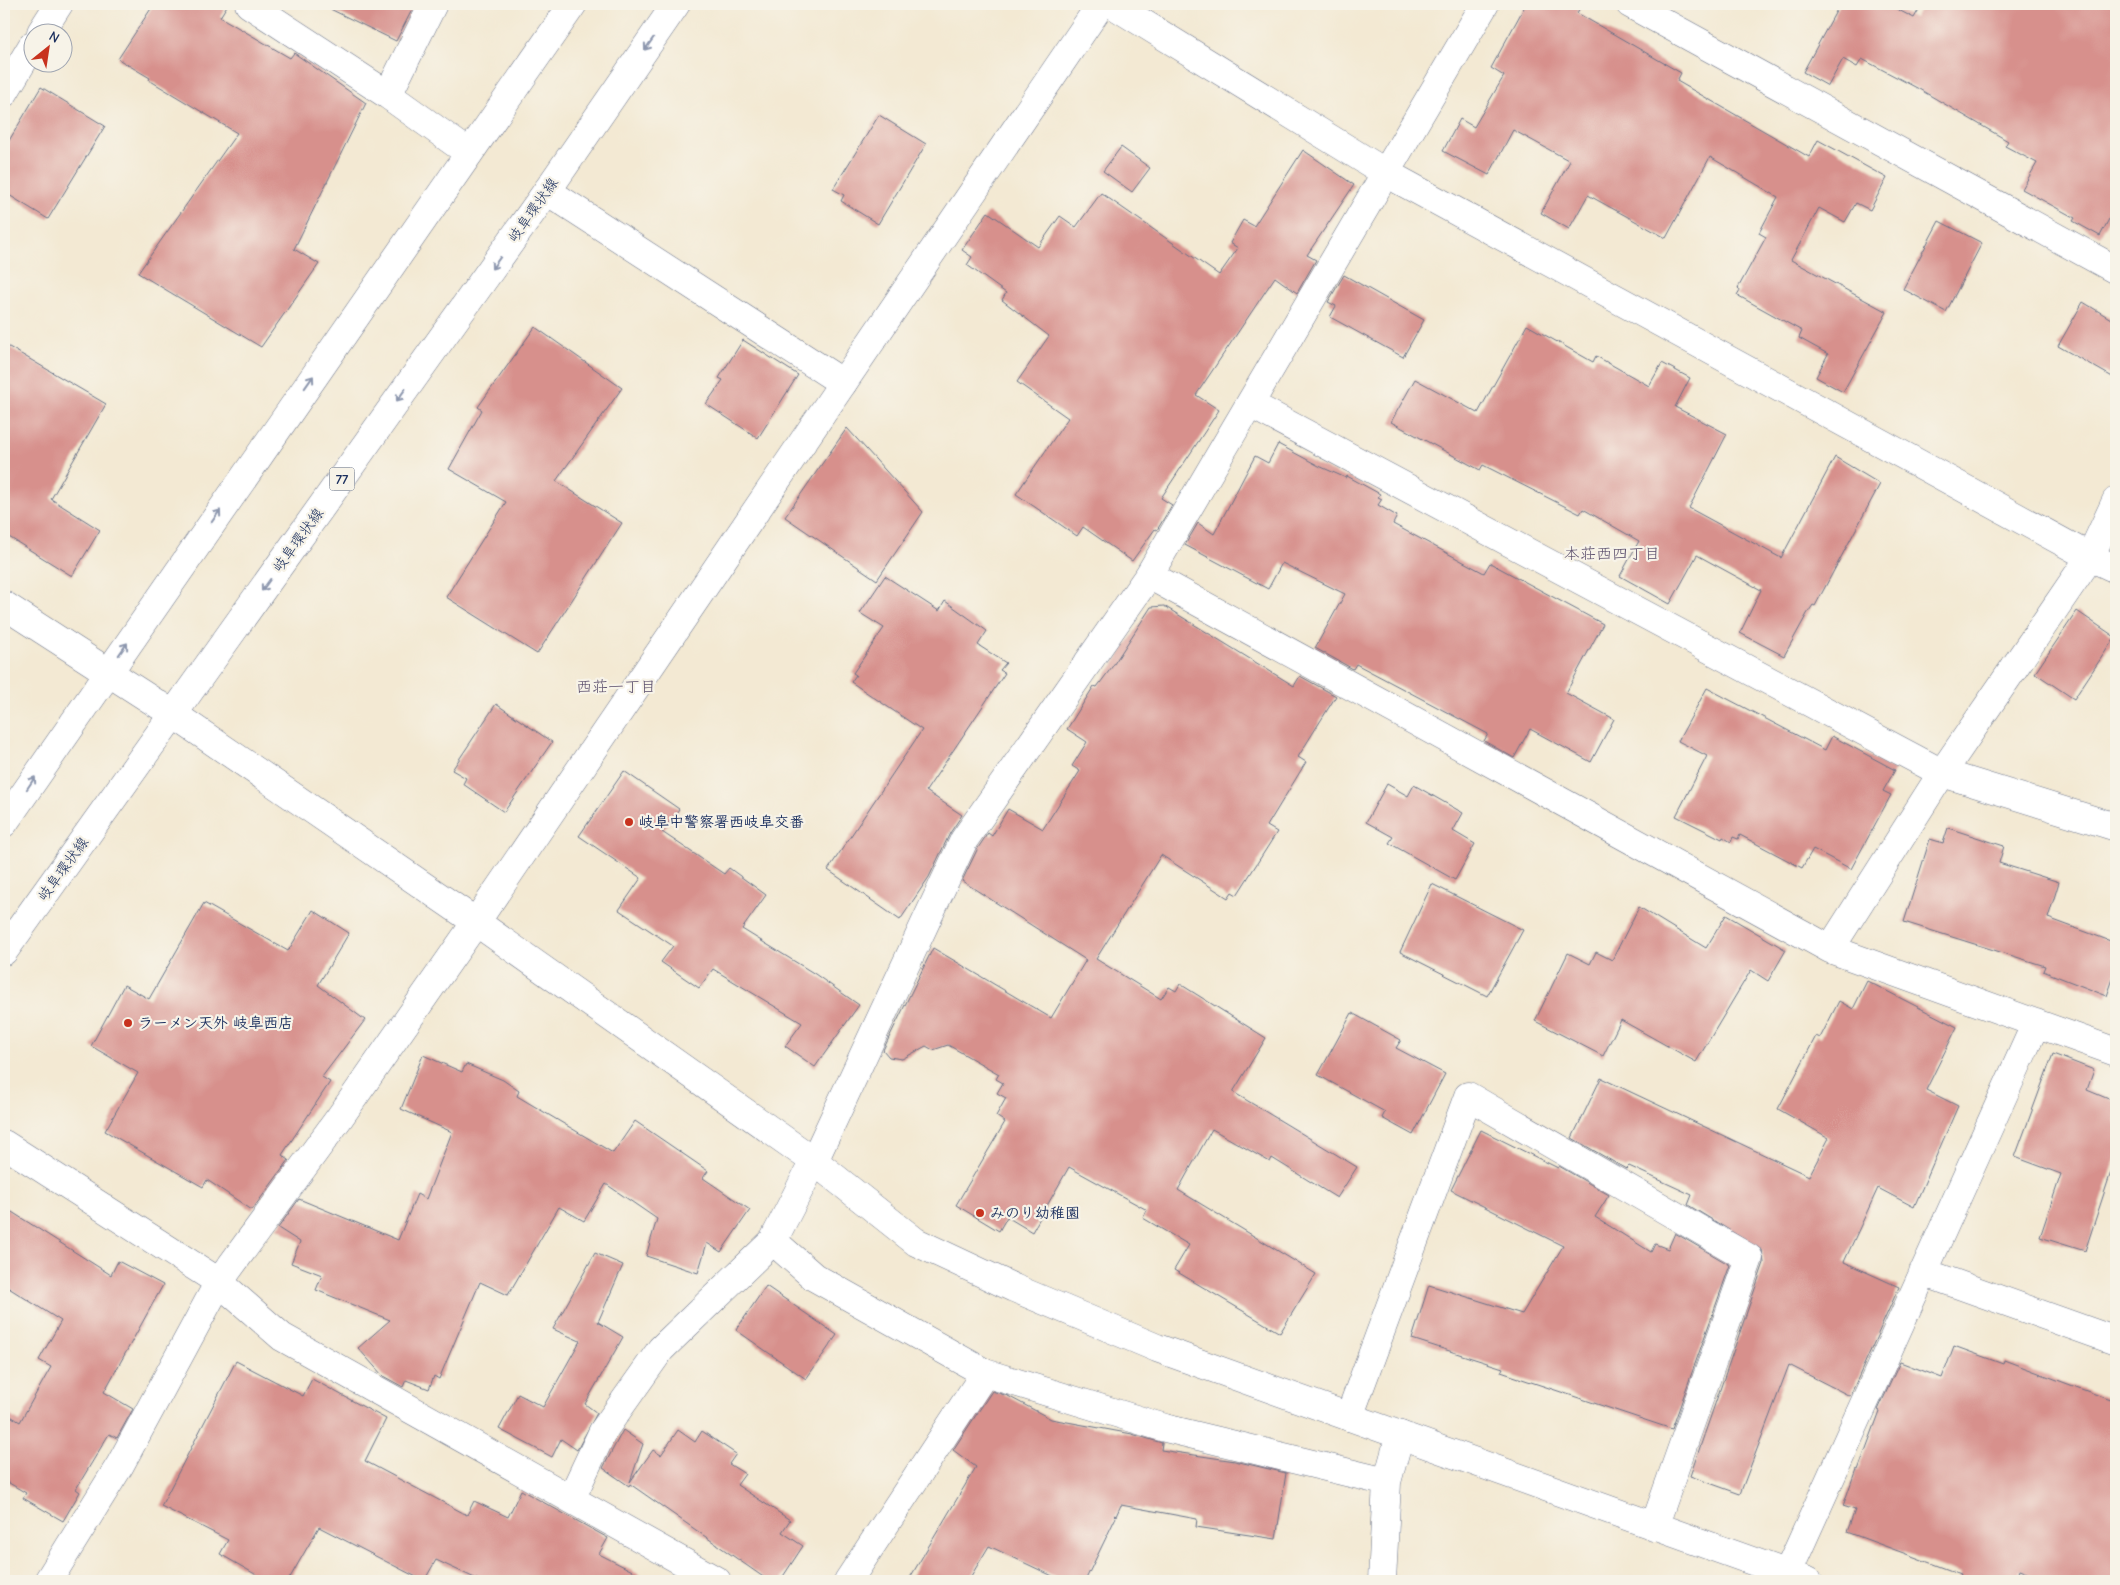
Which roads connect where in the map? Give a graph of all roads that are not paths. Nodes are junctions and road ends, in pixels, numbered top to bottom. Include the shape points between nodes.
1 (59, 4) edge
2 (249, 4) edge
3 (433, 4) edge
4 (573, 4) edge
5 (676, 4) edge
6 (1101, 4) edge
7 (1112, 4) edge
8 (1485, 4) edge
9 (1630, 4) edge
10 (47, 22) edge
11 (22, 63) edge
12 (4, 93) edge
13 (388, 95) junction
14 (469, 153) junction
15 (1386, 173) junction
16 (547, 191) junction
17 (2116, 270) edge
18 (843, 383) junction
19 (1250, 404) junction
20 (2116, 502) edge
21 (2090, 557) junction
22 (2116, 569) edge
23 (1150, 575) junction
24 (4, 605) edge
25 (108, 671) junction
26 (173, 714) junction
27 (1942, 773) junction
28 (4, 823) edge
29 (2116, 828) edge
30 (476, 922) junction
31 (1830, 949) junction
32 (4, 951) edge
33 (2036, 1023) junction
34 (2116, 1052) edge
35 (4, 1144) edge
36 (814, 1161) junction
37 (774, 1241) junction
38 (1923, 1272) junction
39 (219, 1282) junction
40 (2116, 1341) edge
41 (985, 1374) junction
42 (1349, 1417) junction
43 (1400, 1435) junction
44 (1386, 1482) junction
45 (571, 1499) junction
46 (1654, 1526) junction
47 (1793, 1579) edge
48 (48, 1581) edge
49 (717, 1581) edge
50 (848, 1581) edge
51 (1382, 1581) edge

1 - 10 street
2 - 13 street
3 - 13 street
4 - 14 street
5 -> 16 street, 岐阜環状線 / 77
6 - 18 street
7 - 15 street
8 - 15 street
9 - 17 street
11 - 12 street
13 - 14 street
25 -> 14 street
15 - 19 street
15 - 21 street
16 - 18 street
16 -> 26 street, 岐阜環状線 / 77
18 - 30 street
19 - 23 street
19 - 27 street
20 - 21 street
21 - 22 street
21 - 27 street
23 - 31 street
23 - 36 street via 964,840
24 - 25 street
25 - 26 street
28 -> 25 street
26 - 30 street
26 - 32 street, 岐阜環状線 / 77
27 - 29 street
27 - 31 street
30 - 36 street
30 - 39 street via 340,1117
31 - 33 street
33 - 34 street
33 - 38 street
35 - 39 street
36 - 37 street
36 - 42 street via 916,1242 1156,1348
37 - 41 street via 814,1277
37 - 45 street via 661,1349 603,1431
38 - 40 street
38 - 47 street
39 - 45 street via 282,1337
39 - 48 street via 120,1465
41 - 44 street via 1165,1428
41 - 50 street
42 - 43 street
42 - 46 street via 1468,1096 1749,1258
43 - 44 street
43 - 46 street
44 - 51 street
45 - 49 street
46 - 47 street

